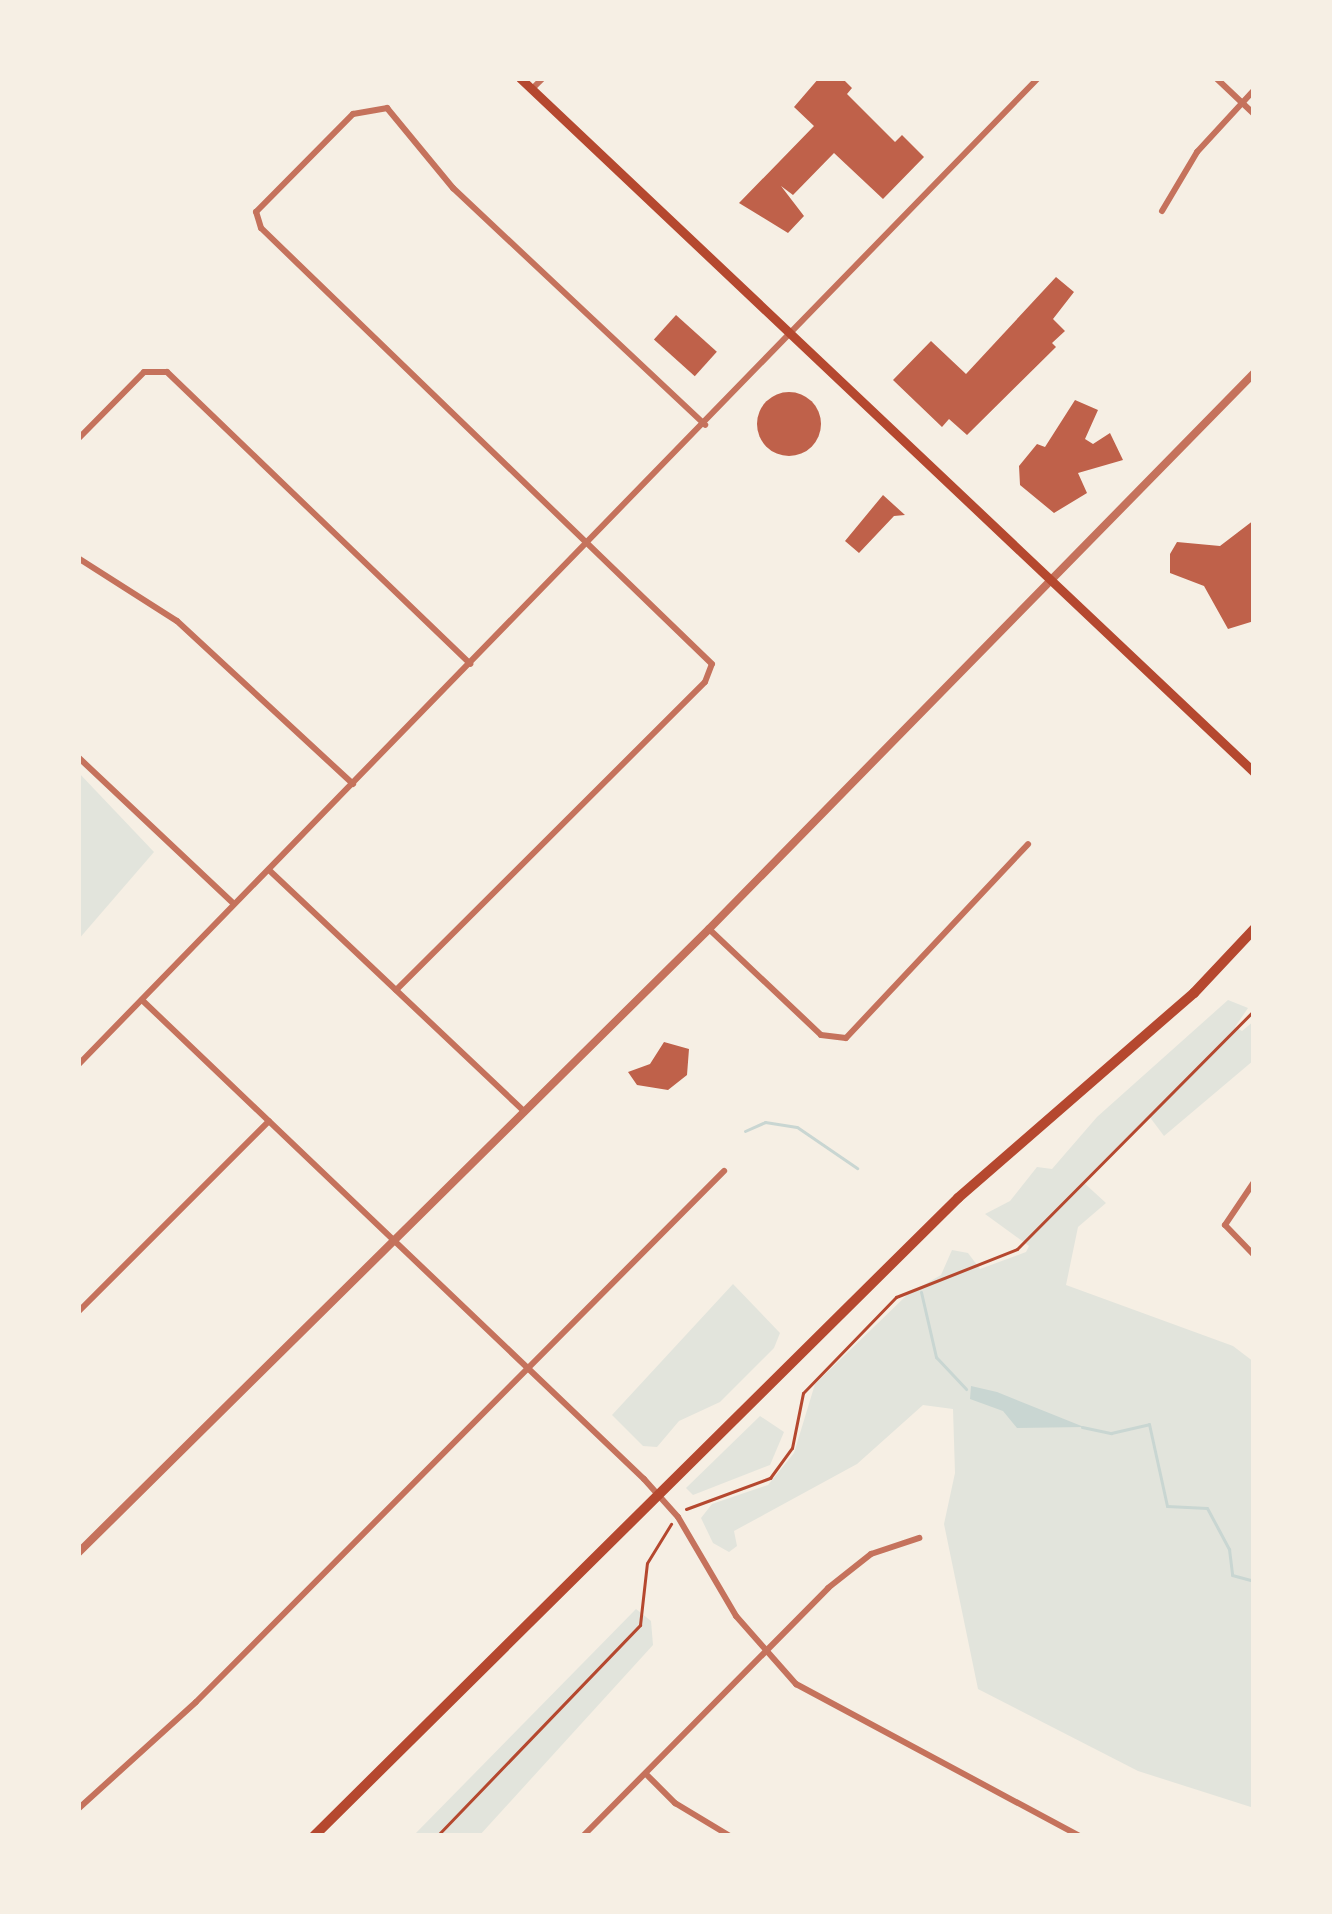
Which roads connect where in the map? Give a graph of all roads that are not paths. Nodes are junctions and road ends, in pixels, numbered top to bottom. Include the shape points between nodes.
1 (520, 78) edge
2 (543, 78) edge
3 (1038, 78) edge
4 (1216, 78) edge
5 (532, 89) junction
6 (1254, 90) edge
7 (1242, 103) junction
8 (1254, 114) edge
9 (1162, 211) dead end
10 (792, 336) junction
11 (1254, 373) edge
12 (705, 425) junction
13 (78, 439) edge
14 (589, 542) junction
15 (78, 558) edge
16 (1052, 582) junction
17 (470, 664) junction
18 (78, 757) edge
19 (1254, 772) edge
20 (353, 784) junction
21 (1028, 844) dead end
22 (268, 870) junction
23 (234, 904) junction
24 (709, 928) junction
25 (1254, 928) edge
26 (396, 990) junction
27 (142, 1000) junction
28 (78, 1065) edge
29 (525, 1112) junction
30 (269, 1121) junction
31 (724, 1171) dead end
32 (1254, 1182) edge
33 (395, 1239) junction
34 (1254, 1255) edge
35 (78, 1312) edge
36 (531, 1367) junction
37 (658, 1494) junction
38 (919, 1538) dead end
39 (78, 1552) edge
40 (765, 1652) junction
41 (646, 1774) junction
42 (78, 1809) edge
43 (314, 1836) edge
44 (583, 1836) edge
45 (730, 1836) edge
46 (1079, 1836) edge

1 - 5 main road
2 - 5 street
3 - 10 street
4 - 7 street
5 - 10 main road
6 - 7 street
7 - 8 street
7 - 9 street via 1197,152
10 - 12 street
10 - 16 main road
11 - 16 street
12 - 14 street
12 - 14 street via 454,188 387,108 358,109 260,207 261,228
13 - 17 street via 144,372 167,372
14 - 17 street
14 - 26 street via 703,650 711,674
15 - 20 street via 177,621
16 - 19 main road
16 - 24 street
17 - 20 street
18 - 23 street
20 - 22 street
21 - 24 street via 838,1040 821,1035
22 - 23 street
22 - 26 street
23 - 27 street
24 - 29 street
25 - 37 main road via 1194,993 958,1198
26 - 29 street
27 - 28 street
27 - 30 street
29 - 33 street
30 - 33 street
30 - 35 street
31 - 36 street
32 - 34 street via 1226,1225
33 - 36 street
33 - 39 street
36 - 37 street
36 - 42 street
37 - 40 street
37 - 43 main road
38 - 40 street via 856,1564
40 - 41 street
40 - 46 street via 796,1684
41 - 44 street
41 - 45 street via 675,1803

